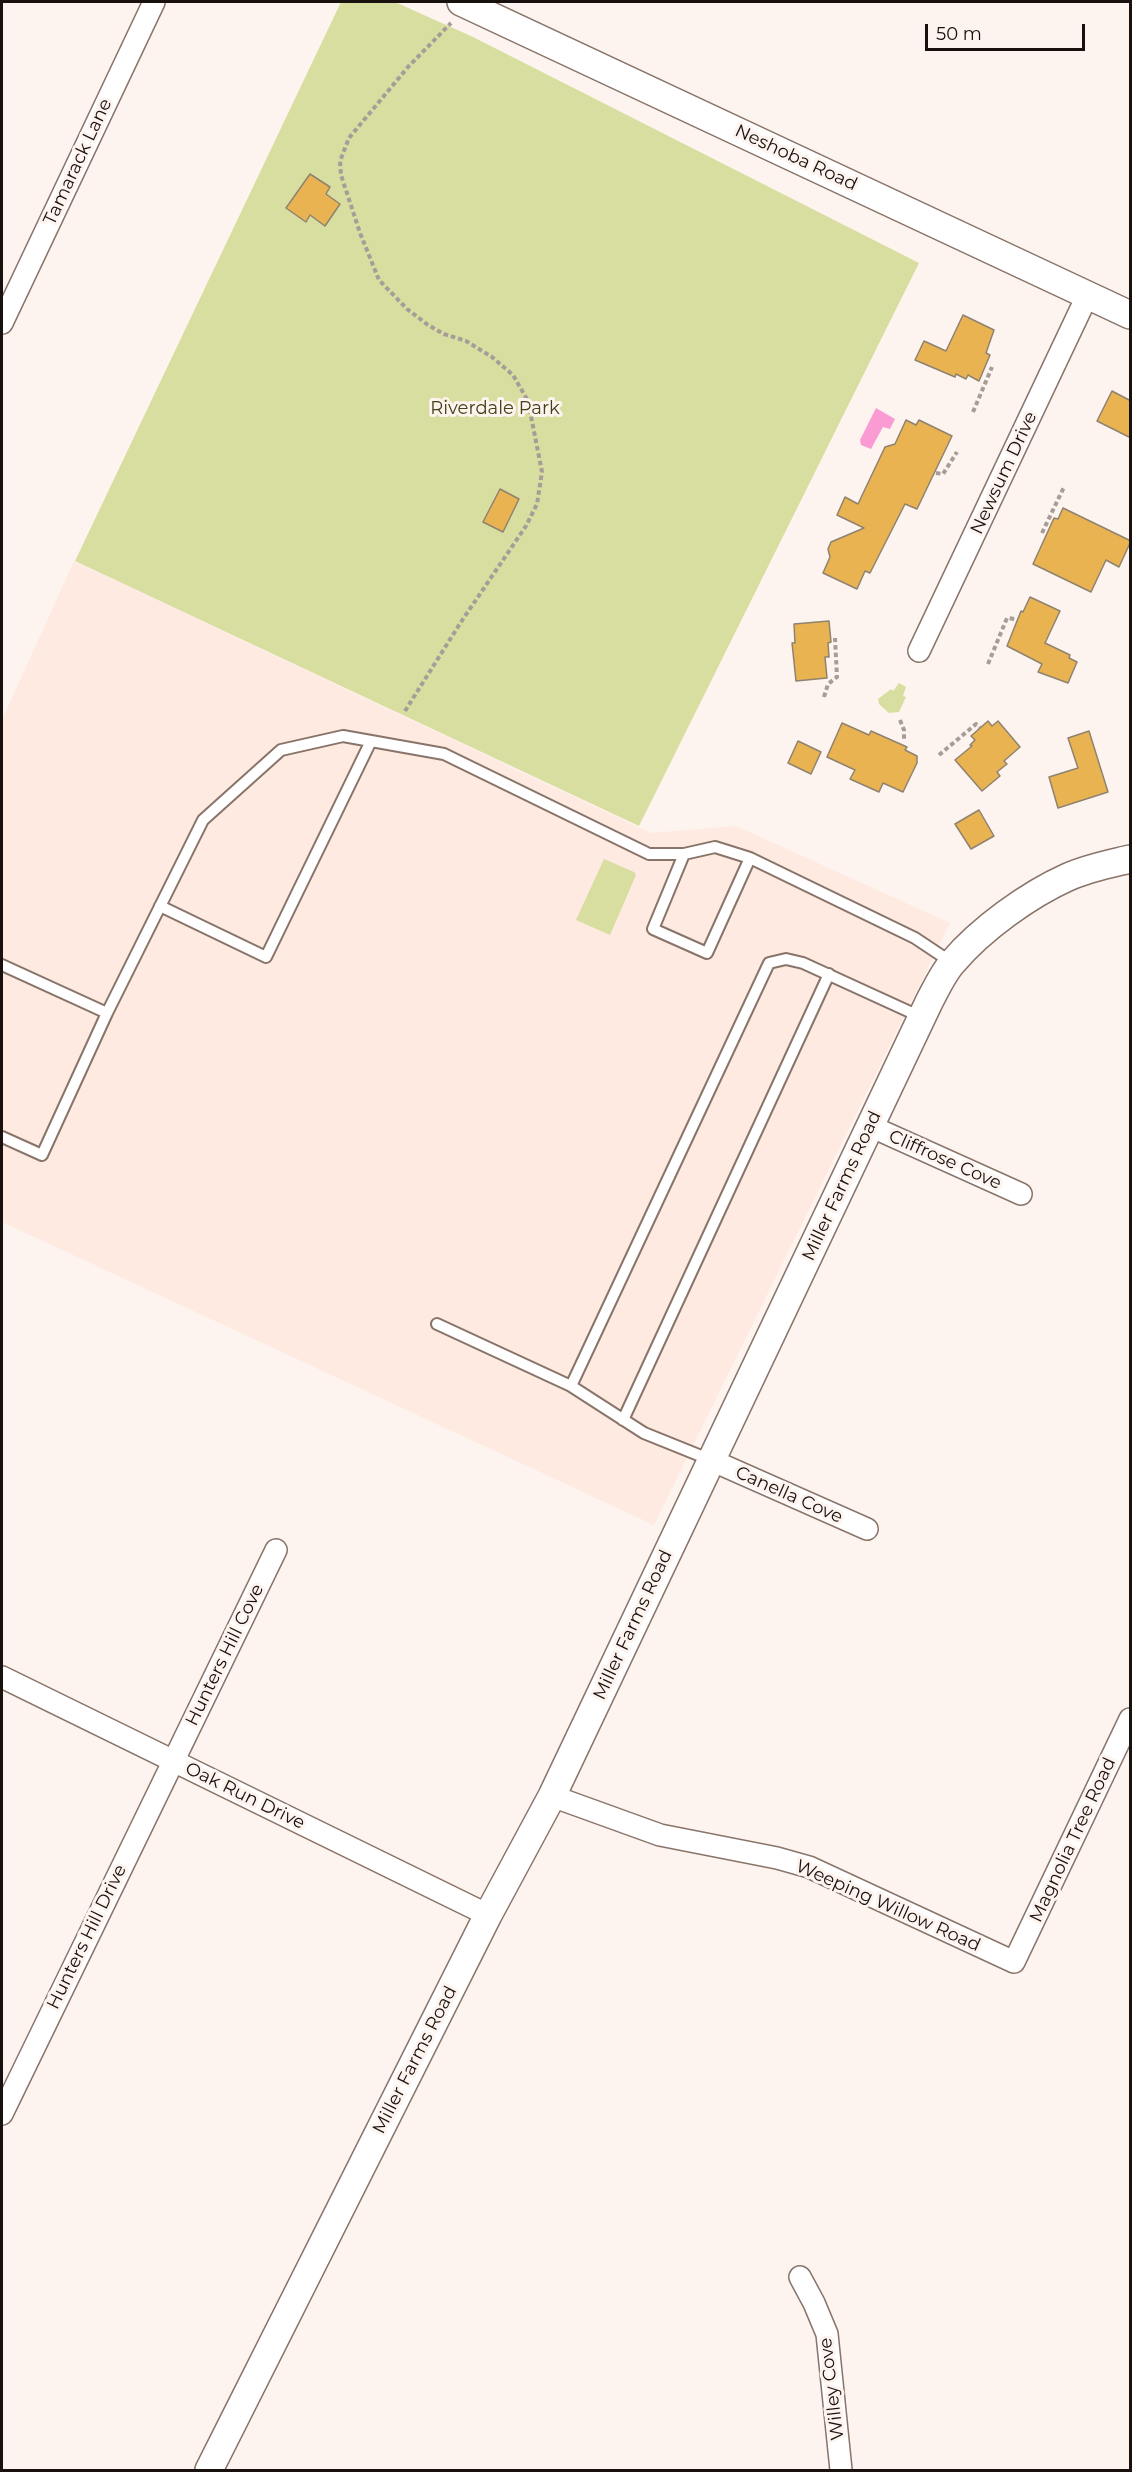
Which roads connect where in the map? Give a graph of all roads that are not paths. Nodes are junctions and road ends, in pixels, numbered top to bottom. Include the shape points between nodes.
1 (154, 2) edge
2 (458, 10) edge
3 (1088, 294) junction
4 (1131, 315) edge
5 (2, 323) edge
6 (920, 651) dead end
7 (371, 741) junction
8 (684, 854) junction
9 (750, 858) junction
10 (1131, 859) edge
11 (160, 906) junction
12 (952, 962) junction
13 (2, 965) edge
14 (829, 974) junction
15 (107, 1013) junction
16 (922, 1017) junction
17 (870, 1126) junction
18 (2, 1137) edge
19 (1021, 1194) dead end
20 (437, 1324) dead end
21 (572, 1386) junction
22 (624, 1420) junction
23 (711, 1460) junction
24 (867, 1529) dead end
25 (276, 1550) dead end
26 (2, 1677) edge
27 (1131, 1719) edge
28 (173, 1760) junction
29 (552, 1796) junction
30 (488, 1915) junction
31 (1014, 1962) joint
32 (2, 2114) edge
33 (800, 2277) dead end
34 (209, 2470) edge
35 (841, 2470) edge

1 - 5 street, Tamarack Lane
2 - 3 street, Neshoba Road
3 - 4 street, Neshoba Road
3 - 6 street, Newsum Drive
7 - 8 lane via 444,754 650,854
7 - 11 lane via 343,736 281,750 203,820
7 - 11 lane via 266,957
8 - 9 lane via 715,848
8 - 9 lane via 653,929 707,953
9 - 12 lane via 915,938
10 - 12 street, Miller Farms Road via 1093,867 1036,894
11 - 15 lane
12 - 16 street, Miller Farms Road
13 - 15 lane
14 - 16 lane
14 - 21 lane via 786,959 770,963
14 - 22 lane
15 - 18 lane via 42,1155
16 - 17 street, Miller Farms Road
17 - 19 street, Cliffrose Cove
17 - 23 street, Miller Farms Road
20 - 21 lane
21 - 22 lane
22 - 23 lane via 644,1433
23 - 24 street, Canella Cove
23 - 29 street, Miller Farms Road
25 - 28 street, Hunters Hill Cove
26 - 28 street, Oak Run Drive
27 - 31 street, Magnolia Tree Road
28 - 30 street, Oak Run Drive
28 - 32 street, Hunters Hill Drive
29 - 30 street, Miller Farms Road
29 - 31 street, Weeping Willow Road via 660,1835 809,1868
30 - 34 street, Miller Farms Road
33 - 35 street, Willey Cove via 827,2334

